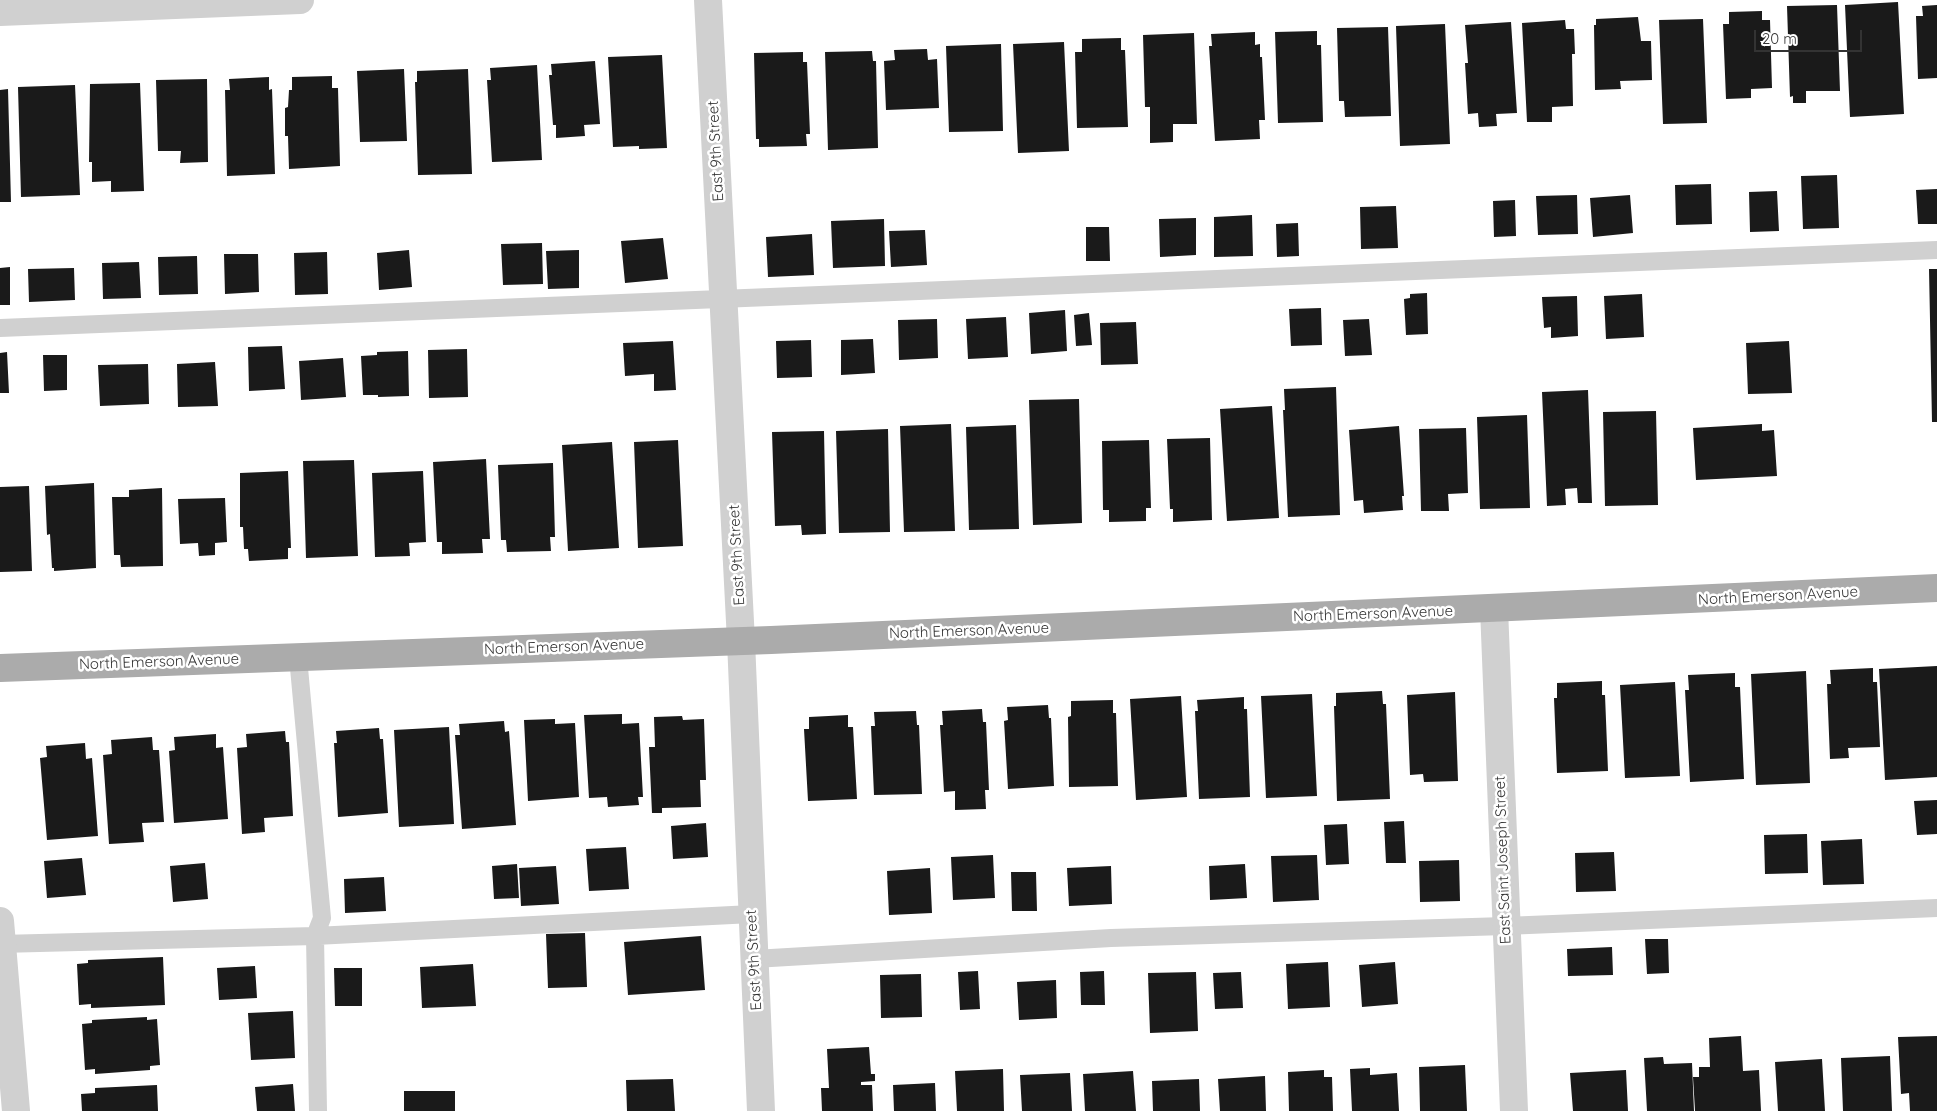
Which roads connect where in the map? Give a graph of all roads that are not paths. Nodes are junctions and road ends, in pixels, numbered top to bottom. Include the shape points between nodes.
1 (300, 0) edge
2 (708, 0) edge
3 (47, 5) edge
4 (0, 12) edge
5 (1937, 250) edge
6 (724, 299) junction
7 (0, 328) edge
8 (1937, 588) edge
9 (1494, 608) junction
10 (741, 641) junction
11 (298, 656) junction
12 (0, 668) edge
13 (1937, 908) edge
14 (752, 914) junction
15 (1506, 926) junction
16 (315, 936) junction
17 (1, 937) edge
18 (754, 959) junction
19 (16, 1111) edge
20 (318, 1111) edge
21 (761, 1111) edge
22 (1514, 1111) edge

1 - 3 street
2 - 6 street, East 9th Street
3 - 4 street
5 - 6 lane
6 - 7 lane
6 - 10 street, East 9th Street
8 - 9 main road, North Emerson Avenue
9 - 10 main road, North Emerson Avenue
9 - 15 street, East Saint Joseph Street
10 - 11 main road, North Emerson Avenue
10 - 14 street, East 9th Street
11 - 12 main road, North Emerson Avenue
11 - 16 lane via 322,918
13 - 15 lane
14 - 16 lane
14 - 18 street, East 9th Street
15 - 18 lane via 1111,938
15 - 22 street, East Saint Joseph Street
16 - 17 lane
16 - 20 lane
17 - 19 street
18 - 21 street, East 9th Street

